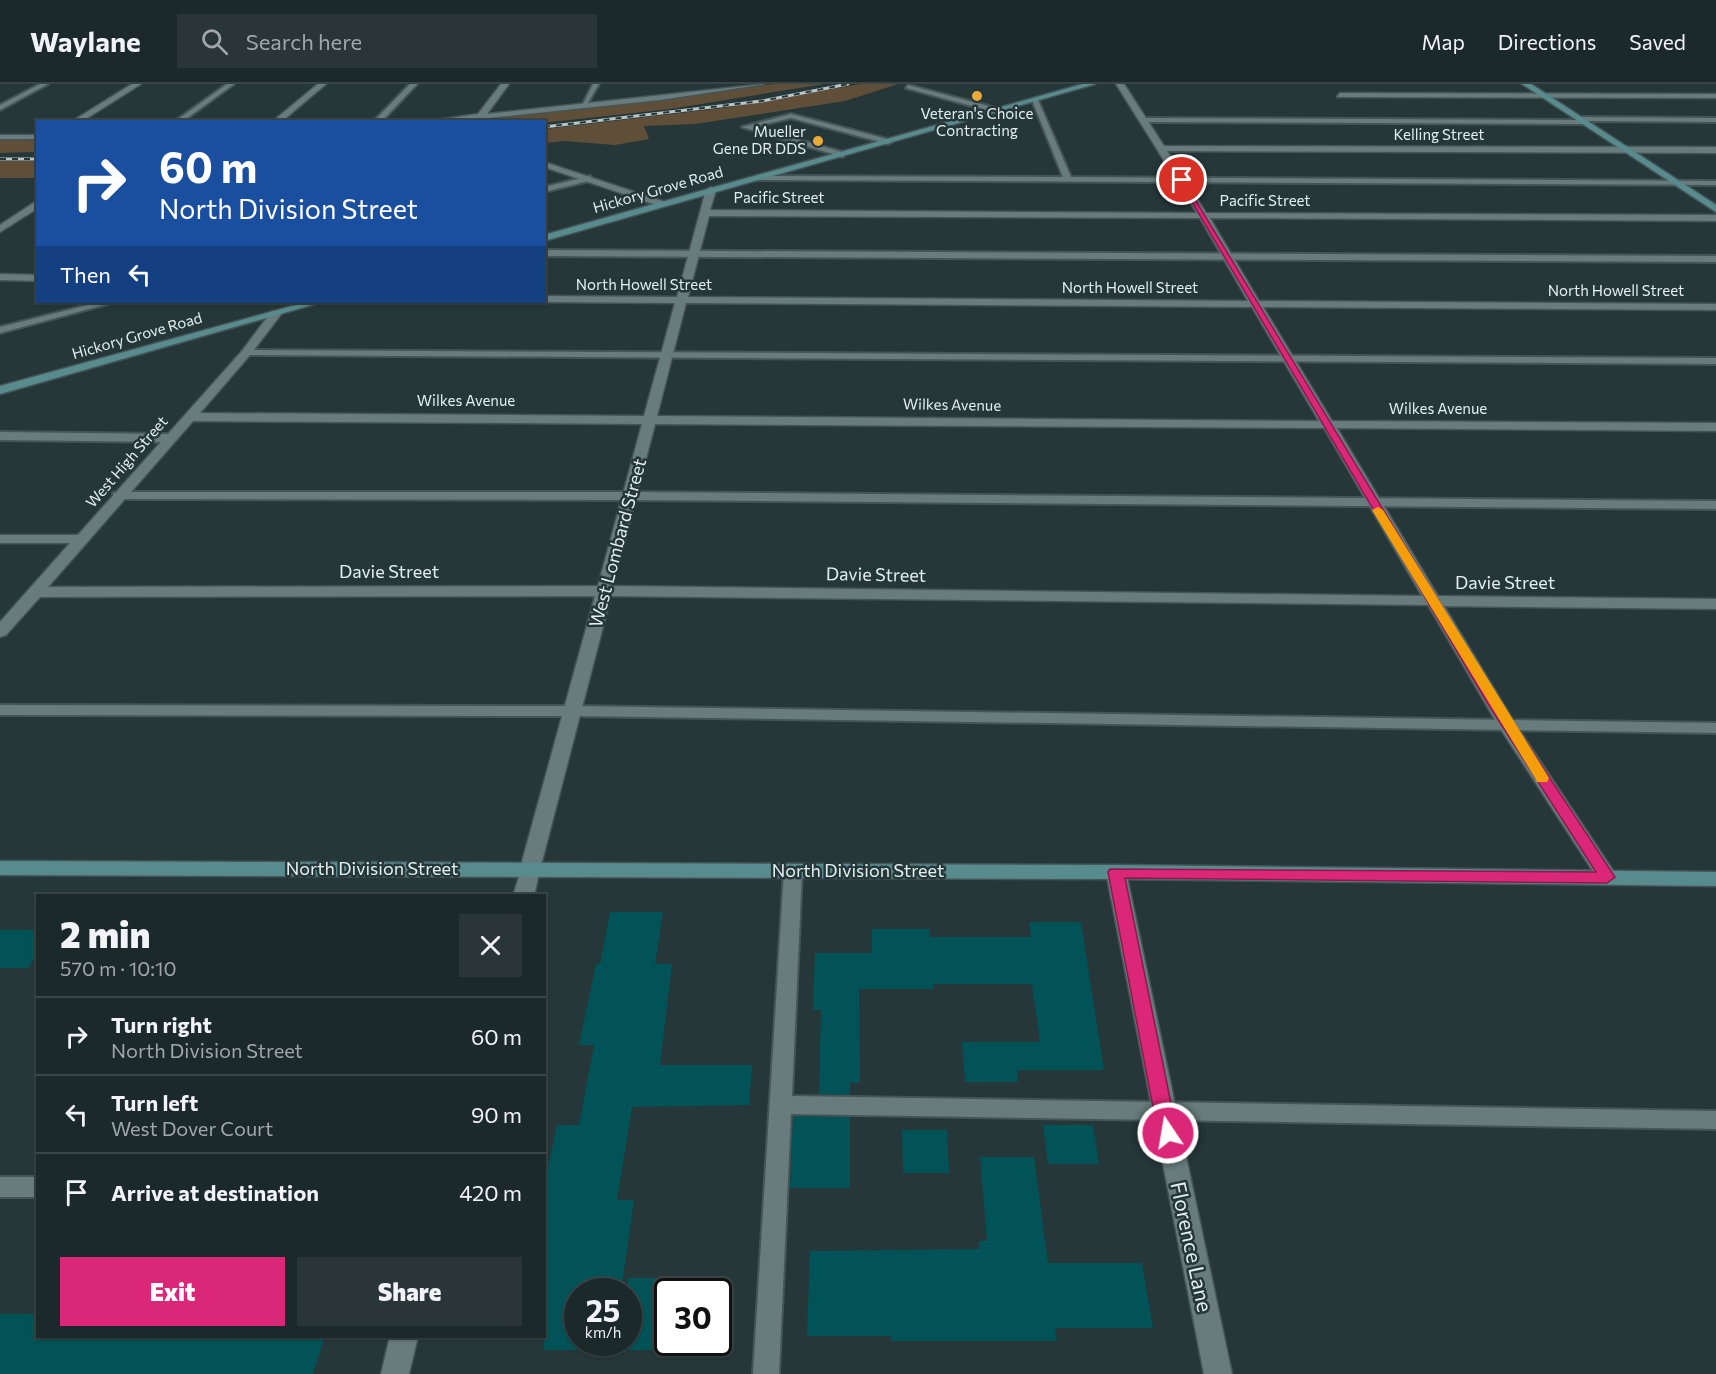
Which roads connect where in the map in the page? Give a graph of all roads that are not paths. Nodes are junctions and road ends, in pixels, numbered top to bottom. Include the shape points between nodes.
1 (45, 84) edge
2 (137, 84) edge
3 (231, 84) edge
4 (322, 84) edge
5 (414, 84) edge
6 (505, 84) edge
7 (596, 84) edge
8 (686, 84) edge
9 (761, 84) edge
10 (1091, 84) edge
11 (1120, 84) edge
12 (1526, 84) edge
13 (908, 87) dead end
14 (682, 95) junction
15 (1340, 95) dead end
16 (1544, 96) junction
17 (1716, 96) edge
18 (1035, 100) junction
19 (583, 106) junction
20 (0, 108) edge
21 (997, 111) junction
22 (480, 117) junction
23 (78, 120) edge
24 (180, 120) edge
25 (278, 120) edge
26 (378, 120) edge
27 (449, 120) edge
28 (1145, 120) junction
29 (1716, 120) edge
30 (1582, 121) junction
31 (862, 135) junction
32 (36, 136) edge
33 (0, 137) edge
34 (888, 142) junction
35 (819, 148) junction
36 (1163, 148) junction
37 (1626, 150) junction
38 (1716, 150) edge
39 (843, 154) junction
40 (546, 165) edge
41 (590, 178) junction
42 (758, 178) junction
43 (1068, 179) junction
44 (1182, 180) junction
45 (1676, 183) junction
46 (1716, 183) edge
47 (546, 189) edge
48 (711, 190) junction
49 (36, 204) edge
50 (662, 204) junction
51 (1716, 208) edge
52 (706, 213) junction
53 (1203, 215) junction
54 (1716, 218) edge
55 (0, 228) edge
56 (546, 237) edge
57 (696, 252) junction
58 (546, 253) edge
59 (1228, 257) junction
60 (1716, 260) edge
61 (0, 277) edge
62 (36, 279) edge
63 (546, 299) edge
64 (683, 299) junction
65 (106, 303) edge
66 (297, 304) edge
67 (1256, 304) junction
68 (1716, 307) edge
69 (276, 313) junction
70 (0, 330) edge
71 (246, 353) junction
72 (668, 355) junction
73 (1288, 359) junction
74 (1716, 361) edge
75 (0, 390) edge
76 (188, 417) junction
77 (651, 418) junction
78 (1328, 425) junction
79 (1716, 427) edge
80 (0, 436) edge
81 (169, 438) junction
82 (118, 496) junction
83 (631, 496) junction
84 (1374, 503) junction
85 (1716, 505) edge
86 (0, 539) edge
87 (81, 539) junction
88 (605, 591) junction
89 (35, 592) junction
90 (1432, 602) junction
91 (1716, 604) edge
92 (0, 632) edge
93 (0, 710) edge
94 (572, 711) junction
95 (1507, 724) junction
96 (1716, 728) edge
97 (0, 868) edge
98 (530, 869) junction
99 (793, 871) junction
100 (1116, 872) junction
101 (1607, 877) junction
102 (1716, 879) edge
103 (524, 894) edge
104 (780, 1105) junction
105 (1163, 1111) junction
106 (1716, 1120) edge
107 (0, 1187) edge
108 (36, 1187) edge
109 (404, 1338) edge
110 (395, 1374) edge
111 (766, 1374) edge
112 (1218, 1374) edge

1 - 20 lane
2 - 23 street
3 - 24 lane
4 - 25 street
5 - 26 lane
6 - 22 street
7 - 19 lane
8 - 14 street
9 - 14 street
10 - 18 main road, Hickory Grove Road
11 - 28 street
12 - 16 main road
13 - 21 lane
14 - 19 street
15 - 16 street
16 - 17 street
16 - 30 main road
18 - 21 main road, Hickory Grove Road
18 - 43 lane
19 - 22 street
21 - 34 main road, Hickory Grove Road
22 - 27 street
28 - 30 lane
28 - 36 street
29 - 30 lane
30 - 37 main road
31 - 34 lane
31 - 35 lane
31 - 35 lane via 791,116 746,127
32 - 33 street
34 - 39 main road, Hickory Grove Road
35 - 39 lane
36 - 37 street, Kelling Street
36 - 44 street
37 - 38 street, Kelling Street
37 - 45 main road
39 - 42 main road, Hickory Grove Road
40 - 41 street
41 - 47 lane
41 - 50 street
42 - 43 lane
42 - 48 main road, Hickory Grove Road
43 - 44 lane
44 - 45 lane
44 - 53 street
45 - 46 lane
45 - 51 main road
48 - 50 main road, Hickory Grove Road
48 - 52 street, West Lombard Street
49 - 55 street
50 - 56 main road, Hickory Grove Road
52 - 53 street, Pacific Street
52 - 57 street, West Lombard Street
53 - 54 street, Pacific Street
53 - 59 street
57 - 58 lane
57 - 59 lane
57 - 64 street, West Lombard Street
59 - 60 lane
59 - 67 street
61 - 62 street
63 - 64 street, North Howell Street
64 - 67 street, North Howell Street
64 - 72 street, West Lombard Street
65 - 70 lane
66 - 69 main road, Hickory Grove Road
67 - 68 street, North Howell Street
67 - 73 street
69 - 71 street, West High Street
69 - 75 main road, Hickory Grove Road
71 - 72 lane
71 - 76 street, West High Street
72 - 73 lane
72 - 77 street, West Lombard Street
73 - 74 lane
73 - 78 street
76 - 77 street, Wilkes Avenue
76 - 81 street, West High Street
77 - 78 street, Wilkes Avenue
77 - 83 street, West Lombard Street
78 - 79 street, Wilkes Avenue
78 - 84 street
80 - 81 lane
81 - 82 street, West High Street
82 - 83 lane
82 - 87 street, West High Street
83 - 84 lane
83 - 88 street, West Lombard Street
84 - 85 lane
84 - 90 street
86 - 87 street
87 - 89 street, West High Street
88 - 89 street, Davie Street
88 - 90 street, Davie Street
88 - 94 street, West Lombard Street
89 - 92 street, West High Street
90 - 91 street, Davie Street
90 - 95 street
93 - 94 lane
94 - 95 lane
94 - 98 street, West Lombard Street
95 - 96 lane
95 - 101 street
97 - 98 main road, North Division Street
98 - 99 main road, North Division Street
98 - 103 street, West Lombard Street
99 - 100 main road, North Division Street
99 - 104 lane
100 - 101 main road, North Division Street
100 - 105 street, Florence Lane
101 - 102 main road, North Division Street
104 - 105 lane
104 - 111 lane
105 - 106 lane
105 - 112 street, Florence Lane
107 - 108 lane
109 - 110 street

